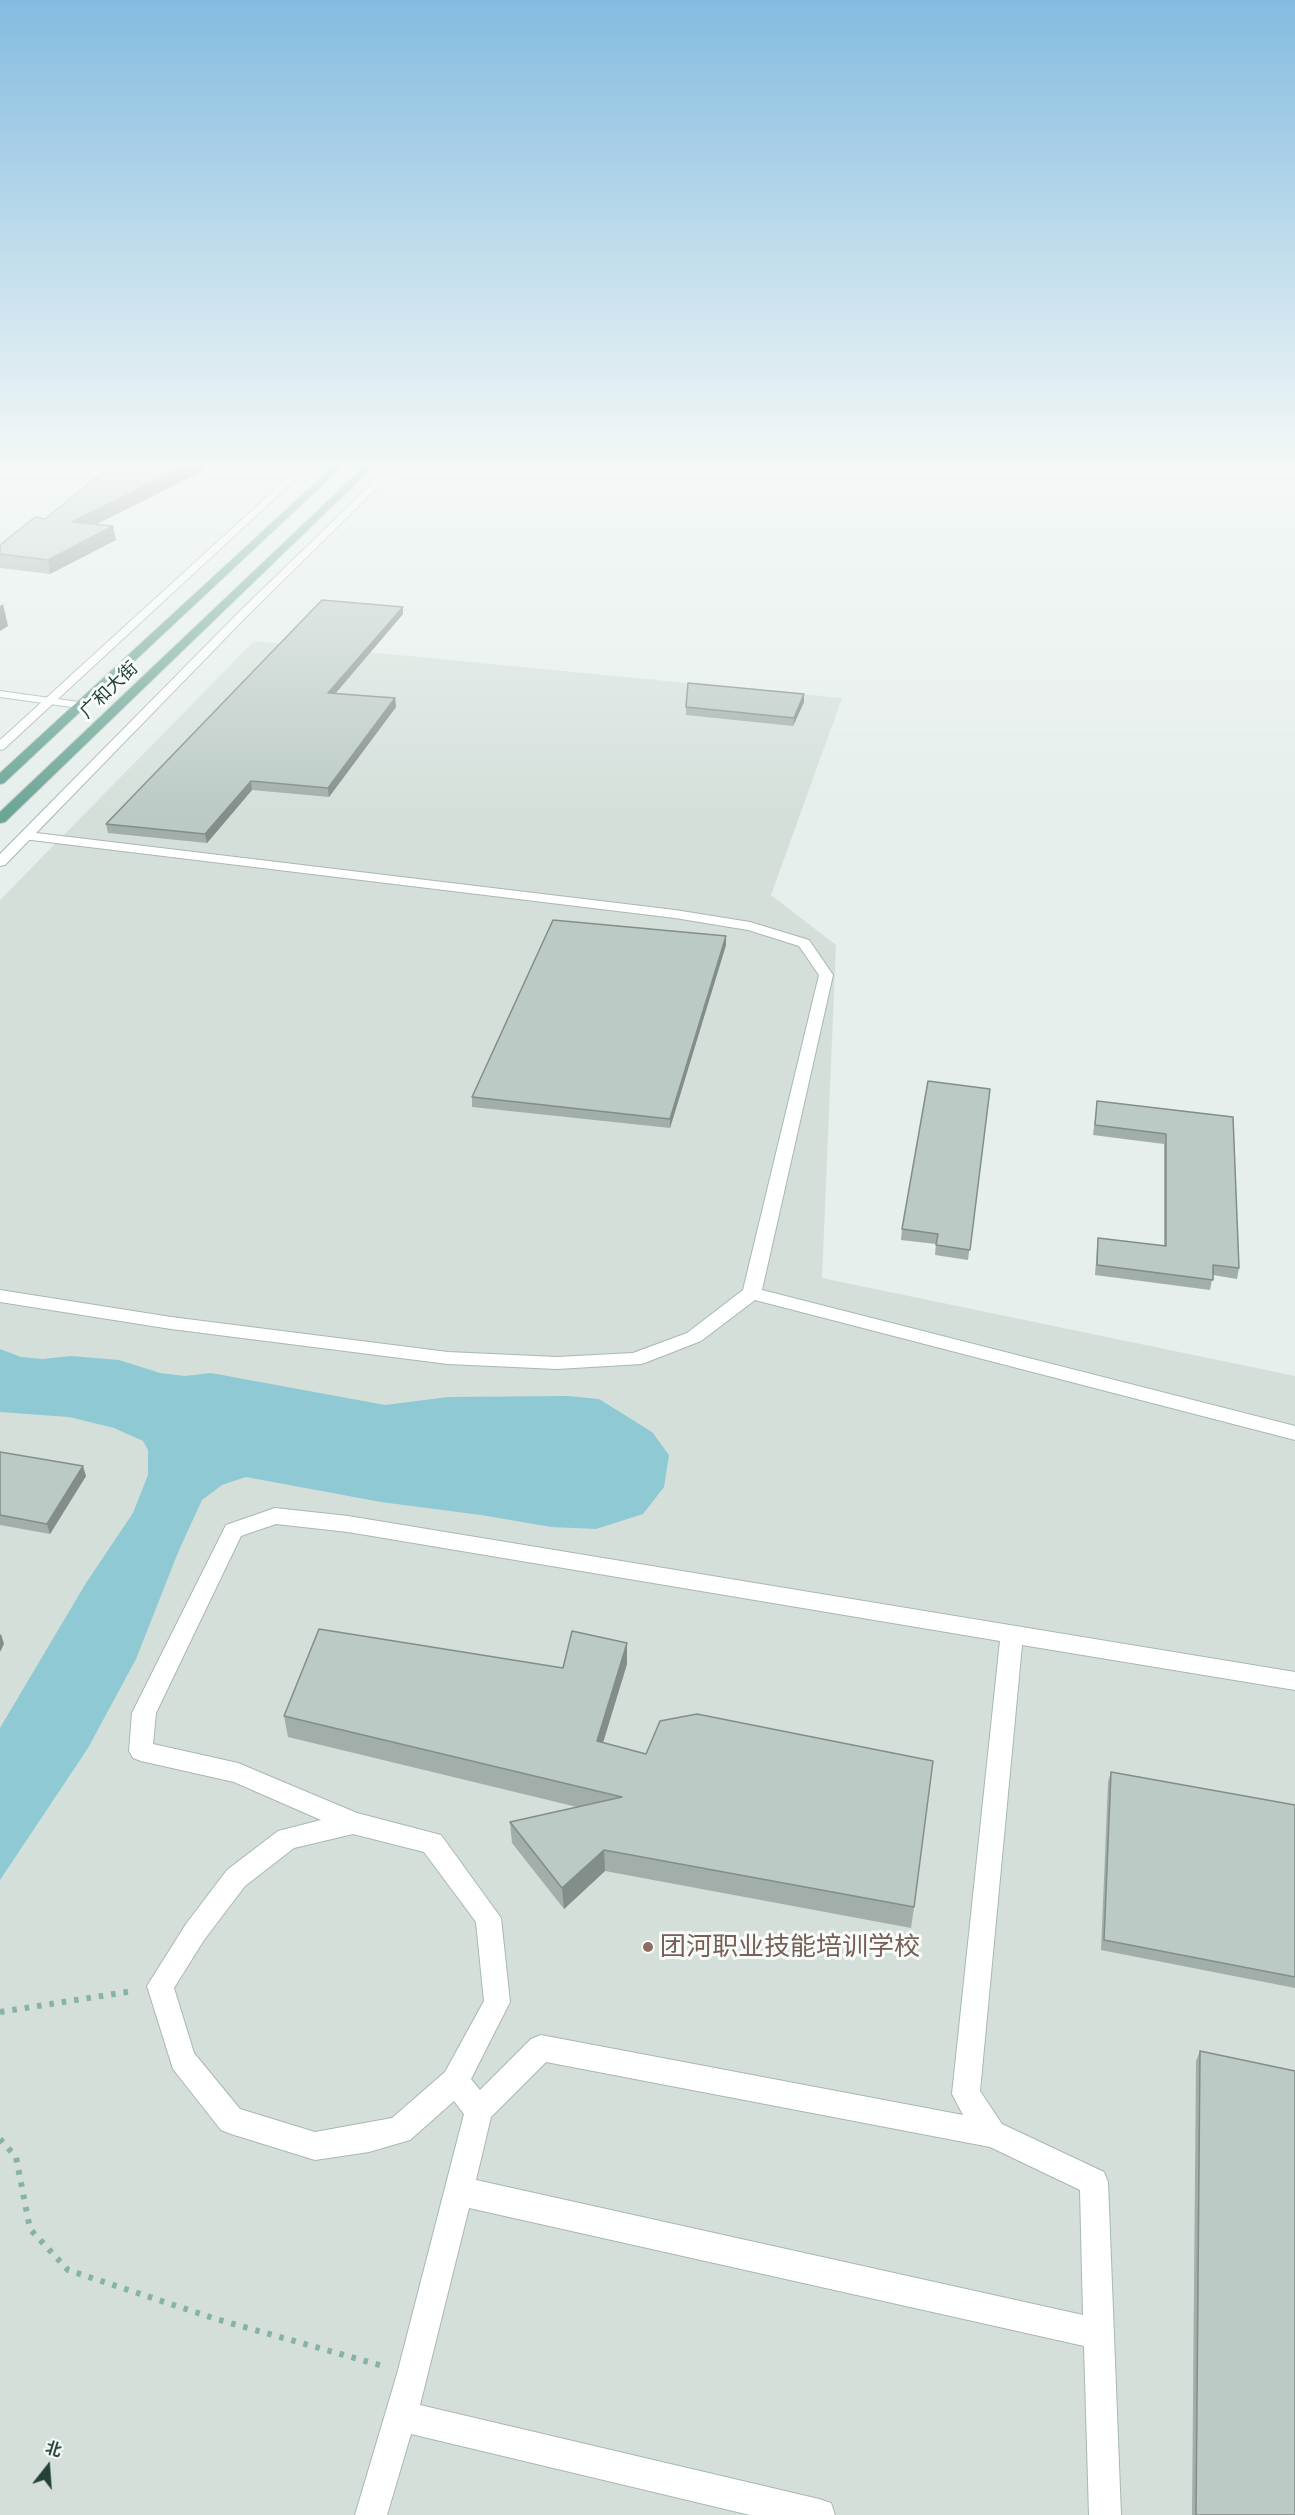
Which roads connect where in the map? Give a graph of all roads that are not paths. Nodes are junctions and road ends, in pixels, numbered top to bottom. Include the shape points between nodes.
1 (181, 580) edge
2 (214, 580) edge
3 (249, 580) edge
4 (279, 580) edge
5 (0, 694) edge
6 (129, 694) junction
7 (50, 701) junction
8 (80, 705) junction
9 (132, 725) junction
10 (0, 746) edge
11 (0, 780) edge
12 (0, 819) edge
13 (28, 836) junction
14 (0, 862) edge
15 (752, 1293) junction
16 (0, 1296) edge
17 (1295, 1433) edge
18 (1012, 1635) junction
19 (1295, 1681) edge
20 (353, 1823) junction
21 (455, 2081) junction
22 (479, 2110) junction
23 (992, 2134) junction
24 (458, 2191) junction
25 (1099, 2334) junction
26 (400, 2416) junction
27 (371, 2515) edge
28 (819, 2515) edge
29 (1105, 2515) edge

1 - 7 street
2 - 8 main road, 广和大街
3 - 6 main road, 广和大街
4 - 9 street
5 - 7 street
6 - 9 street
6 - 12 main road, 广和大街
7 - 8 street
7 - 10 street
8 - 11 main road, 广和大街
9 - 13 street
13 - 14 street
13 - 15 street via 675,914 750,926 804,943 826,975
15 - 16 street via 694,1337 635,1359 556,1363 448,1358 171,1323
15 - 17 street
18 - 19 street
18 - 20 street via 348,1524 275,1516 233,1531 144,1713 141,1751 238,1773
18 - 23 street via 966,2094
20 - 21 street via 432,1843 488,1918 497,2002
20 - 21 street via 287,1839 236,1878 195,1932 160,1986 183,2060 231,2120 315,2146 400,2130
21 - 22 street
22 - 23 street via 541,2048
22 - 24 street
23 - 25 street via 1094,2182
24 - 25 street
24 - 26 street
25 - 29 street
26 - 27 street
26 - 28 street

